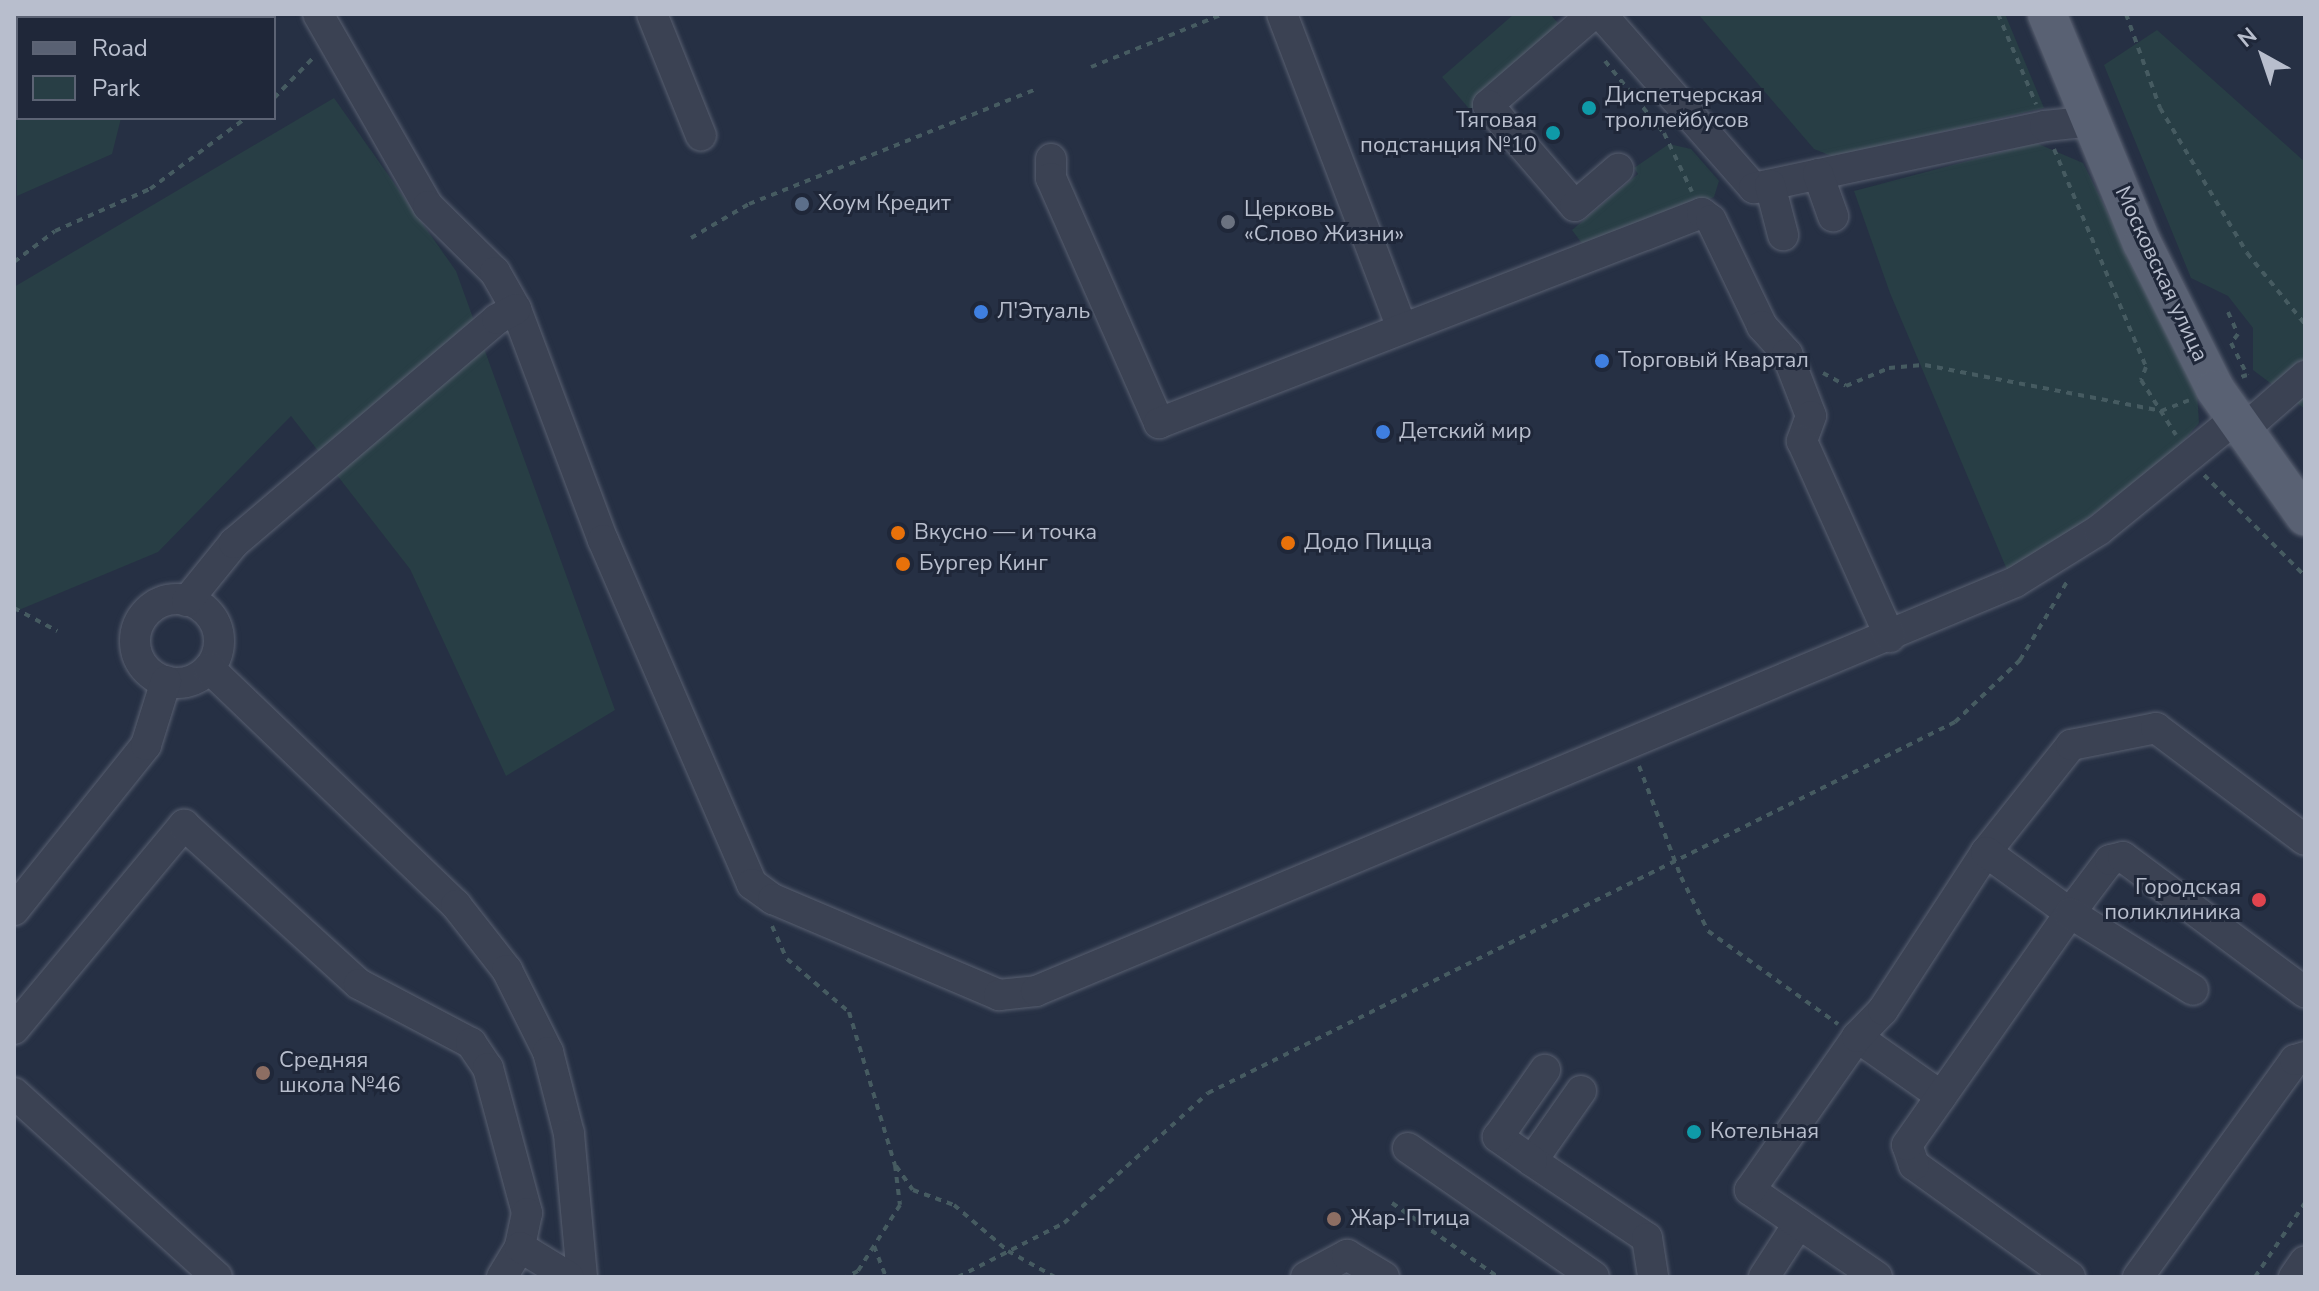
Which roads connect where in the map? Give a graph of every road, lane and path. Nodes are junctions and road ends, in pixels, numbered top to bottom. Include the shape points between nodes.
1 (652, 14) edge
2 (1223, 14) edge
3 (1282, 14) edge
4 (1998, 14) edge
5 (2126, 14) edge
6 (1592, 17) edge
7 (2055, 18) edge
8 (325, 26) edge
9 (1091, 67) dead end
10 (1034, 90) dead end
11 (276, 95) edge
12 (243, 120) edge
13 (2093, 121) junction
14 (2045, 126) junction
15 (701, 136) dead end
16 (1051, 159) dead end
17 (1618, 169) dead end
18 (1818, 174) junction
19 (1770, 185) junction
20 (1702, 213) junction
21 (1833, 216) dead end
22 (1783, 235) dead end
23 (691, 238) dead end
24 (14, 262) edge
25 (516, 309) junction
26 (2305, 324) edge
27 (1402, 328) junction
28 (1889, 368) dead end
29 (2305, 376) edge
30 (2161, 411) junction
31 (2238, 426) junction
32 (2189, 456) junction
33 (2305, 516) edge
34 (2075, 569) dead end
35 (2305, 576) edge
36 (187, 601) junction
37 (14, 608) edge
38 (57, 631) dead end
39 (1890, 637) junction
40 (209, 668) junction
41 (166, 681) junction
42 (1631, 744) junction
43 (2305, 840) edge
44 (1986, 852) junction
45 (1675, 858) junction
46 (752, 884) junction
47 (14, 910) edge
48 (2070, 913) junction
49 (2193, 990) dead end
50 (2305, 992) edge
51 (14, 1029) edge
52 (1857, 1037) junction
53 (2305, 1057) edge
54 (1545, 1070) dead end
55 (1581, 1091) dead end
56 (14, 1093) edge
57 (1941, 1096) junction
58 (1408, 1148) dead end
59 (1532, 1161) junction
60 (895, 1165) junction
61 (1392, 1203) dead end
62 (2305, 1203) edge
63 (1799, 1223) junction
64 (874, 1246) junction
65 (520, 1247) junction
66 (1008, 1251) junction
67 (2305, 1261) edge
68 (217, 1277) edge
69 (502, 1277) edge
70 (569, 1277) edge
71 (582, 1277) edge
72 (846, 1277) edge
73 (886, 1277) edge
74 (958, 1277) edge
75 (1055, 1277) edge
76 (1306, 1277) edge
77 (1384, 1277) edge
78 (1498, 1277) edge
79 (1594, 1277) edge
80 (1653, 1277) edge
81 (1764, 1277) edge
82 (1877, 1277) edge
83 (2070, 1277) edge
84 (2138, 1277) edge
85 (2255, 1277) edge
86 (2294, 1277) edge

1 - 15 street
2 - 9 path
3 - 27 street
4 - 14 path
5 - 26 path via 2160,108 2247,253
6 - 17 street via 1488,105 1575,206
6 - 19 street via 1754,188
6 - 20 path via 1664,133
7 - 13 main road, Московская улица
8 - 11 path
8 - 25 street via 428,206 495,272
10 - 23 path via 749,204
12 - 24 path via 150,189 55,231
13 - 14 street
13 - 31 main road, Московская улица via 2142,243
14 - 18 street
14 - 30 path via 2146,367 2141,380
16 - 27 street via 1051,178 1159,423
18 - 19 street
18 - 21 street
19 - 22 street
20 - 27 street
20 - 39 street via 1711,220 1762,326 1787,354 1811,416 1802,441
25 - 36 street via 497,319 234,543
25 - 46 street via 603,540
28 - 30 path via 1925,365
29 - 31 street
30 - 32 path
31 - 32 street
31 - 33 main road, Московская улица
32 - 35 path
32 - 39 street via 2099,530 2015,582
34 - 45 path via 2020,660 1955,722
36 - 40 street via 207,613 218,634
36 - 41 street via 164,601 138,625 139,660
37 - 38 path
39 - 42 street
40 - 41 street via 189,681
40 - 71 street via 445,894 507,970 548,1052 569,1134
41 - 47 street via 146,745
42 - 45 path
42 - 46 street via 1036,991 999,995 773,899
43 - 44 street via 2156,728 2071,745
44 - 48 street
44 - 52 street via 1883,1010
45 - 52 path via 1708,931
45 - 66 path via 1208,1093 1064,1223
46 - 60 path via 787,959 849,1012
48 - 49 street
48 - 50 street via 2110,860 2123,857
48 - 57 street
51 - 65 street via 184,825 359,984 471,1043 488,1068 527,1213
52 - 57 street
52 - 63 street via 1750,1190
53 - 84 street via 2295,1060
54 - 59 street via 1498,1137
55 - 59 street
56 - 68 street
57 - 83 street via 1907,1145 1914,1165
58 - 79 street
59 - 80 street via 1647,1238
60 - 64 path via 900,1205
60 - 66 path via 913,1190 954,1205
61 - 78 path
62 - 85 path
63 - 81 street
63 - 82 street
64 - 72 path via 858,1271
64 - 73 path
65 - 69 street
65 - 70 street
66 - 74 path
66 - 75 path
67 - 86 street
76 - 77 street via 1347,1255

